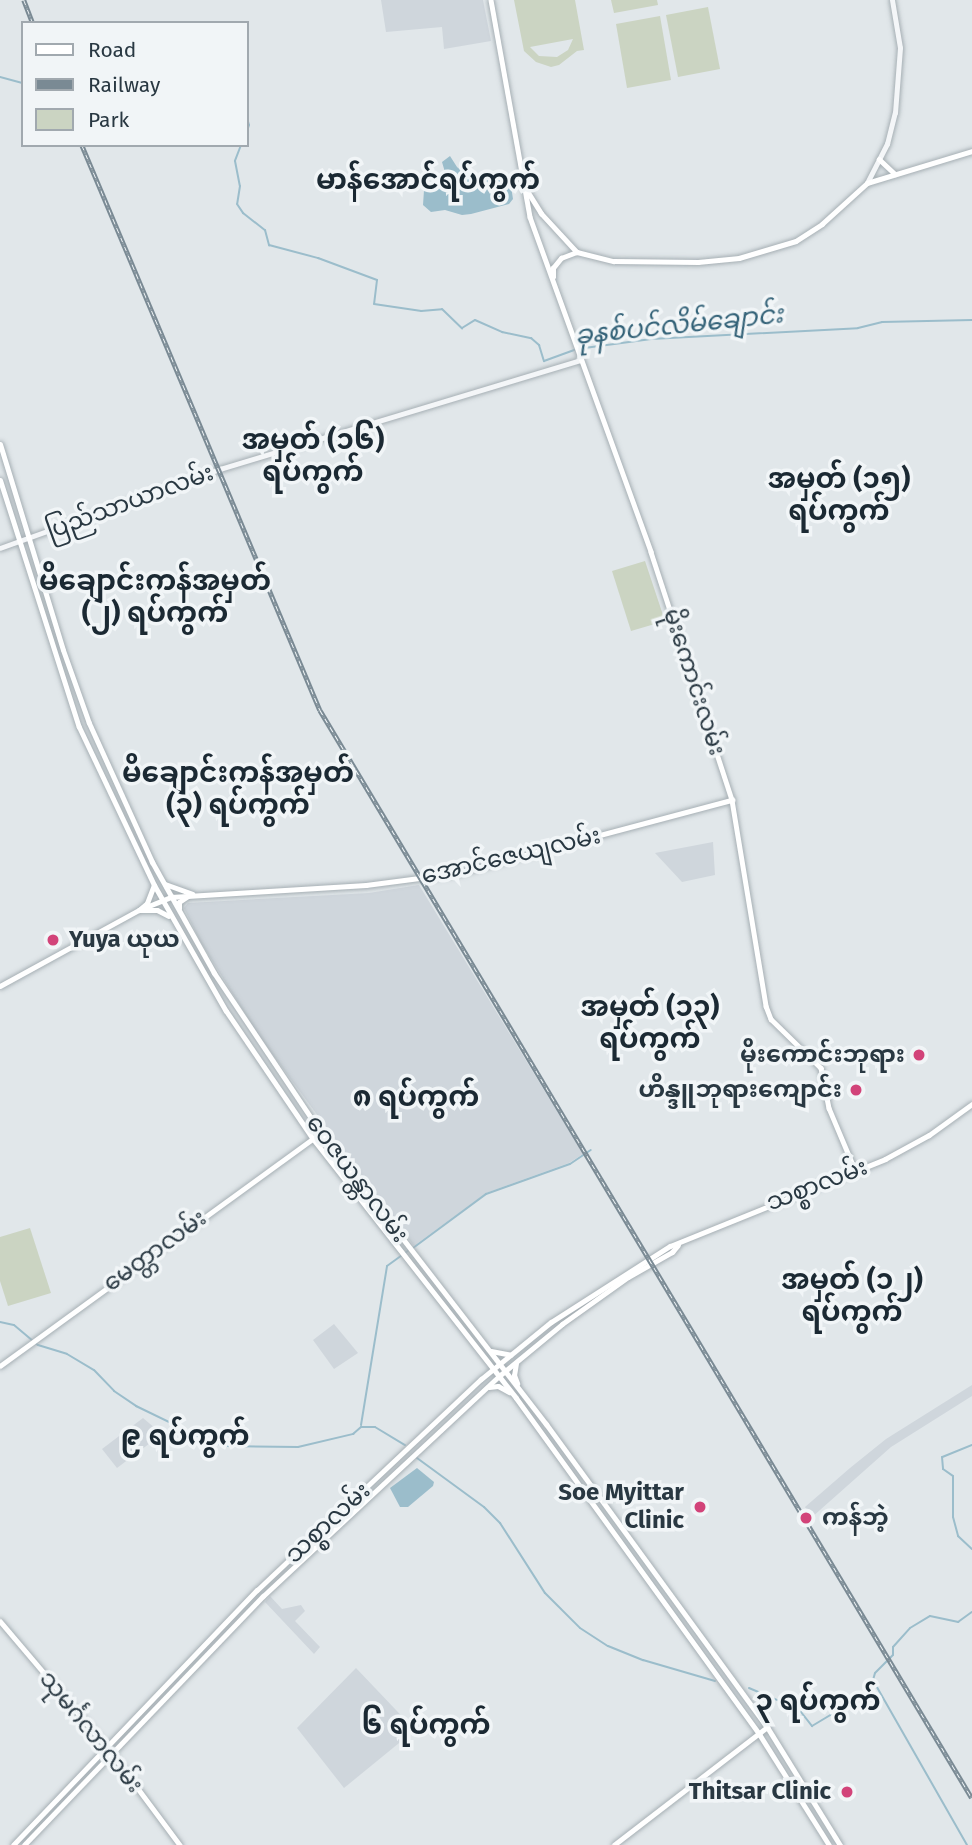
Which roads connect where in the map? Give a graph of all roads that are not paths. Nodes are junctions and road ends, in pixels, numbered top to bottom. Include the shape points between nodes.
1 (491, 0) edge
2 (892, 0) edge
3 (972, 151) edge
4 (879, 159) junction
5 (895, 174) junction
6 (867, 183) junction
7 (524, 186) junction
8 (577, 252) junction
9 (552, 281) junction
10 (581, 360) junction
11 (0, 444) edge
12 (0, 480) edge
13 (29, 539) junction
14 (19, 542) junction
15 (0, 548) edge
16 (89, 723) junction
17 (79, 727) junction
18 (732, 800) junction
19 (162, 882) junction
20 (154, 885) junction
21 (192, 894) junction
22 (171, 897) junction
23 (162, 900) junction
24 (138, 910) junction
25 (180, 915) junction
26 (170, 917) junction
27 (0, 986) edge
28 (234, 1006) junction
29 (226, 1011) junction
30 (972, 1104) edge
31 (321, 1133) junction
32 (313, 1139) junction
33 (855, 1170) junction
34 (678, 1245) junction
35 (431, 1276) junction
36 (424, 1281) junction
37 (485, 1346) junction
38 (479, 1350) junction
39 (511, 1355) junction
40 (516, 1361) junction
41 (0, 1366) edge
42 (496, 1366) junction
43 (504, 1371) junction
44 (499, 1376) junction
45 (481, 1379) junction
46 (486, 1388) junction
47 (522, 1392) junction
48 (516, 1398) junction
49 (603, 1502) junction
50 (595, 1508) junction
51 (678, 1608) junction
52 (671, 1613) junction
53 (0, 1621) edge
54 (767, 1727) junction
55 (759, 1734) junction
56 (106, 1746) junction
57 (111, 1752) junction
58 (13, 1845) edge
59 (24, 1845) edge
60 (180, 1845) edge
61 (614, 1845) edge
62 (830, 1845) edge
63 (841, 1845) edge

1 - 7 main road, မိုးကောင်းလမ်း
2 - 4 street via 900,76 892,126
3 - 5 main road
4 - 5 main road
4 - 6 street
5 - 6 main road
6 - 8 main road via 815,230 766,252 670,264 603,260
7 - 8 main road via 541,213
7 - 9 main road, မိုးကောင်းလမ်း
8 - 9 main road via 556,263
9 - 10 main road, မိုးကောင်းလမ်း
10 - 13 street, ပြည်သာယာလမ်း via 232,466
10 - 18 main road, မိုးကောင်းလမ်း via 651,552
11 - 13 main road, ဝေဇယန္တာလမ်း
12 - 14 main road, ဝေဇယန္တာလမ်း
13 - 14 street, ပြည်သာယာလမ်း
13 - 16 main road, ဝေဇယန္တာလမ်း
14 - 15 street, ပြည်သာယာလမ်း
14 - 17 main road, ဝေဇယန္တာလမ်း
16 - 17 main road
16 - 19 main road, ဝေဇယန္တာလမ်း
17 - 20 main road, ဝေဇယန္တာလမ်း
18 - 21 main road, အောင်ဇေယျလမ်း via 447,874 366,885
18 - 33 main road, မိုးကောင်းလမ်း via 766,1006 771,1020 821,1068 829,1108
19 - 21 main road
19 - 22 main road, ဝေဇယန္တာလမ်း
20 - 23 main road, ဝေဇယန္တာလမ်း
20 - 24 main road
21 - 22 main road, အောင်ဇေယျလမ်း
21 - 25 main road via 179,902
22 - 23 main road, အောင်ဇေယျလမ်း
22 - 25 main road, ဝေဇယန္တာလမ်း
23 - 24 main road, အောင်ဇေယျလမ်း
23 - 26 main road, ဝေဇယန္တာလမ်း
24 - 26 main road via 157,910
24 - 27 main road, အောင်ဇေယျလမ်း
25 - 28 main road, ဝေဇယန္တာလမ်း
26 - 29 main road, ဝေဇယန္တာလမ်း
28 - 29 main road
28 - 31 main road, ဝေဇယန္တာလမ်း
29 - 32 main road, ဝေဇယန္တာလမ်း
30 - 33 main road, သစ္စာလမ်း via 908,1148
31 - 32 main road, မေတ္တာလမ်း
31 - 35 main road, ဝေဇယန္တာလမ်း
32 - 36 main road, ဝေဇယန္တာလမ်း
32 - 41 main road, မေတ္တာလမ်း
33 - 34 main road, သစ္စာလမ်း
34 - 39 main road, သစ္စာလမ်း via 595,1291
34 - 40 main road, သစ္စာလမ်း via 594,1300
35 - 36 main road
35 - 37 main road, ဝေဇယန္တာလမ်း
36 - 38 main road, ဝေဇယန္တာလမ်း
37 - 39 main road
37 - 42 main road, ဝေဇယန္တာလမ်း
38 - 42 main road, ဝေဇယန္တာလမ်း
38 - 45 main road via 486,1368
39 - 42 main road, သစ္စာလမ်း
40 - 43 main road, သစ္စာလမ်း
40 - 47 main road via 514,1375
42 - 43 main road, ဝေဇယန္တာလမ်း
42 - 44 main road, ဝေဇယန္တာလမ်း
42 - 45 main road, သစ္စာလမ်း
43 - 44 main road, သစ္စာလမ်း
43 - 47 main road, ဝေဇယန္တာလမ်း
44 - 46 main road, သစ္စာလမ်း
44 - 48 main road, ဝေဇယန္တာလမ်း
45 - 56 main road, သစ္စာလမ်း via 257,1590
46 - 48 main road via 498,1386
46 - 57 main road, သစ္စာလမ်း via 263,1596
47 - 49 main road, ဝေဇယန္တာလမ်း
48 - 50 main road, ဝေဇယန္တာလမ်း
49 - 50 main road
49 - 51 main road, ဝေဇယန္တာလမ်း
50 - 52 main road, ဝေဇယန္တာလမ်း
51 - 52 main road
51 - 54 main road, ဝေဇယန္တာလမ်း
52 - 55 main road, ဝေဇယန္တာလမ်း
53 - 56 main road, သုမင်္ဂလာလမ်း
54 - 55 main road
54 - 63 main road, ဝေဇယန္တာလမ်း
55 - 61 main road
55 - 62 main road, ဝေဇယန္တာလမ်း
56 - 57 main road, သုမင်္ဂလာလမ်း
56 - 58 main road, သစ္စာလမ်း
57 - 59 main road, သစ္စာလမ်း
57 - 60 main road, သုမင်္ဂလာလမ်း

